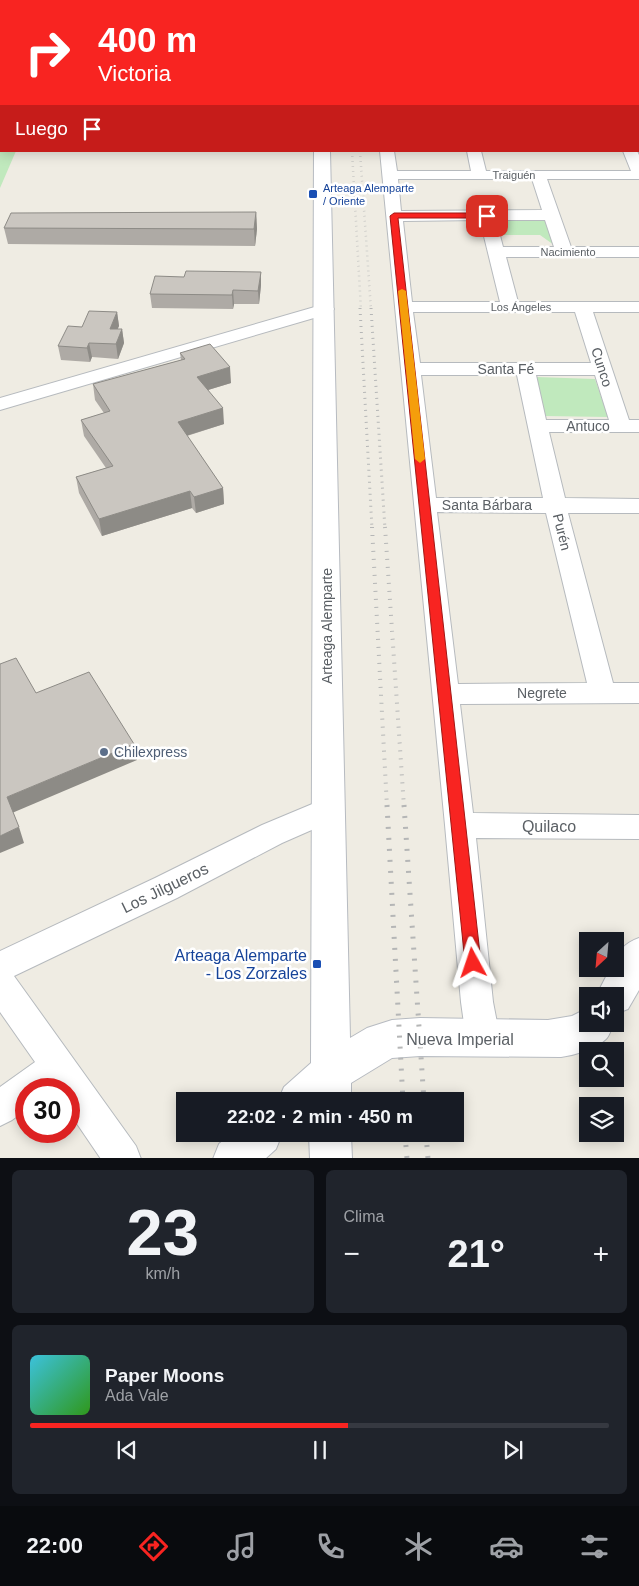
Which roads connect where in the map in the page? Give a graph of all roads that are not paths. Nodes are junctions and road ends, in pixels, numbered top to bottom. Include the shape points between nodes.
1 (322, 152) edge
2 (387, 152) edge
3 (474, 152) edge
4 (630, 152) edge
5 (639, 171) edge
6 (389, 175) junction
7 (480, 175) junction
8 (538, 175) junction
9 (639, 175) edge
10 (552, 215) junction
11 (394, 216) junction
12 (487, 216) junction
13 (496, 252) junction
14 (564, 252) junction
15 (639, 252) edge
16 (404, 307) junction
17 (510, 307) junction
18 (582, 307) junction
19 (639, 307) edge
20 (325, 308) junction
21 (410, 369) junction
22 (525, 369) junction
23 (602, 369) junction
24 (0, 404) edge
25 (538, 426) junction
26 (630, 426) edge
27 (425, 505) junction
28 (555, 505) junction
29 (639, 506) edge
30 (603, 693) junction
31 (639, 693) edge
32 (445, 694) junction
33 (329, 809) junction
34 (460, 826) junction
35 (639, 827) edge
36 (639, 955) edge
37 (0, 967) edge
38 (0, 984) edge
39 (620, 987) edge
40 (582, 1032) edge
41 (483, 1038) junction
42 (58, 1066) junction
43 (331, 1087) edge
44 (319, 1092) edge
45 (0, 1108) edge
46 (252, 1142) edge
47 (330, 1142) edge
48 (123, 1158) edge
49 (234, 1158) edge
50 (331, 1158) edge

1 - 20 main road, Arteaga Alemparte
2 - 6 street
3 - 7 street
4 - 5 street
6 - 7 street, Traiguén
6 - 11 street
7 - 8 street, Traiguén
8 - 9 street, Traiguén
8 - 10 street
10 - 12 street
10 - 14 street
11 - 12 street
11 - 16 street
12 - 13 street
13 - 14 street, Nacimiento
13 - 17 street
14 - 15 street, Nacimiento
16 - 17 street, Los Ángeles
16 - 21 street
17 - 18 street, Los Ángeles
18 - 19 street, Los Ángeles
18 - 23 street, Cunco
20 - 24 street
20 - 33 main road, Arteaga Alemparte
21 - 22 street, Santa Fé
21 - 27 street
22 - 23 street, Santa Fé
22 - 25 street, Purén
23 - 26 street, Cunco
25 - 26 street, Antuco
25 - 28 street, Purén
27 - 28 street, Santa Bárbara
27 - 32 street
28 - 29 street, Santa Bárbara
28 - 30 street, Purén
30 - 31 street, Negrete
30 - 32 street, Negrete
32 - 34 street
33 - 37 street, Los Jilgueros
33 - 43 main road, Arteaga Alemparte
34 - 35 street, Quilaco
34 - 41 street
36 - 39 main road
38 - 42 street
40 - 41 main road, Nueva Imperial via 548,1040
41 - 43 main road, Nueva Imperial via 420,1037 381,1042
42 - 45 street
42 - 48 street
43 - 44 main road, Nueva Imperial
46 - 49 main road
47 - 50 main road

